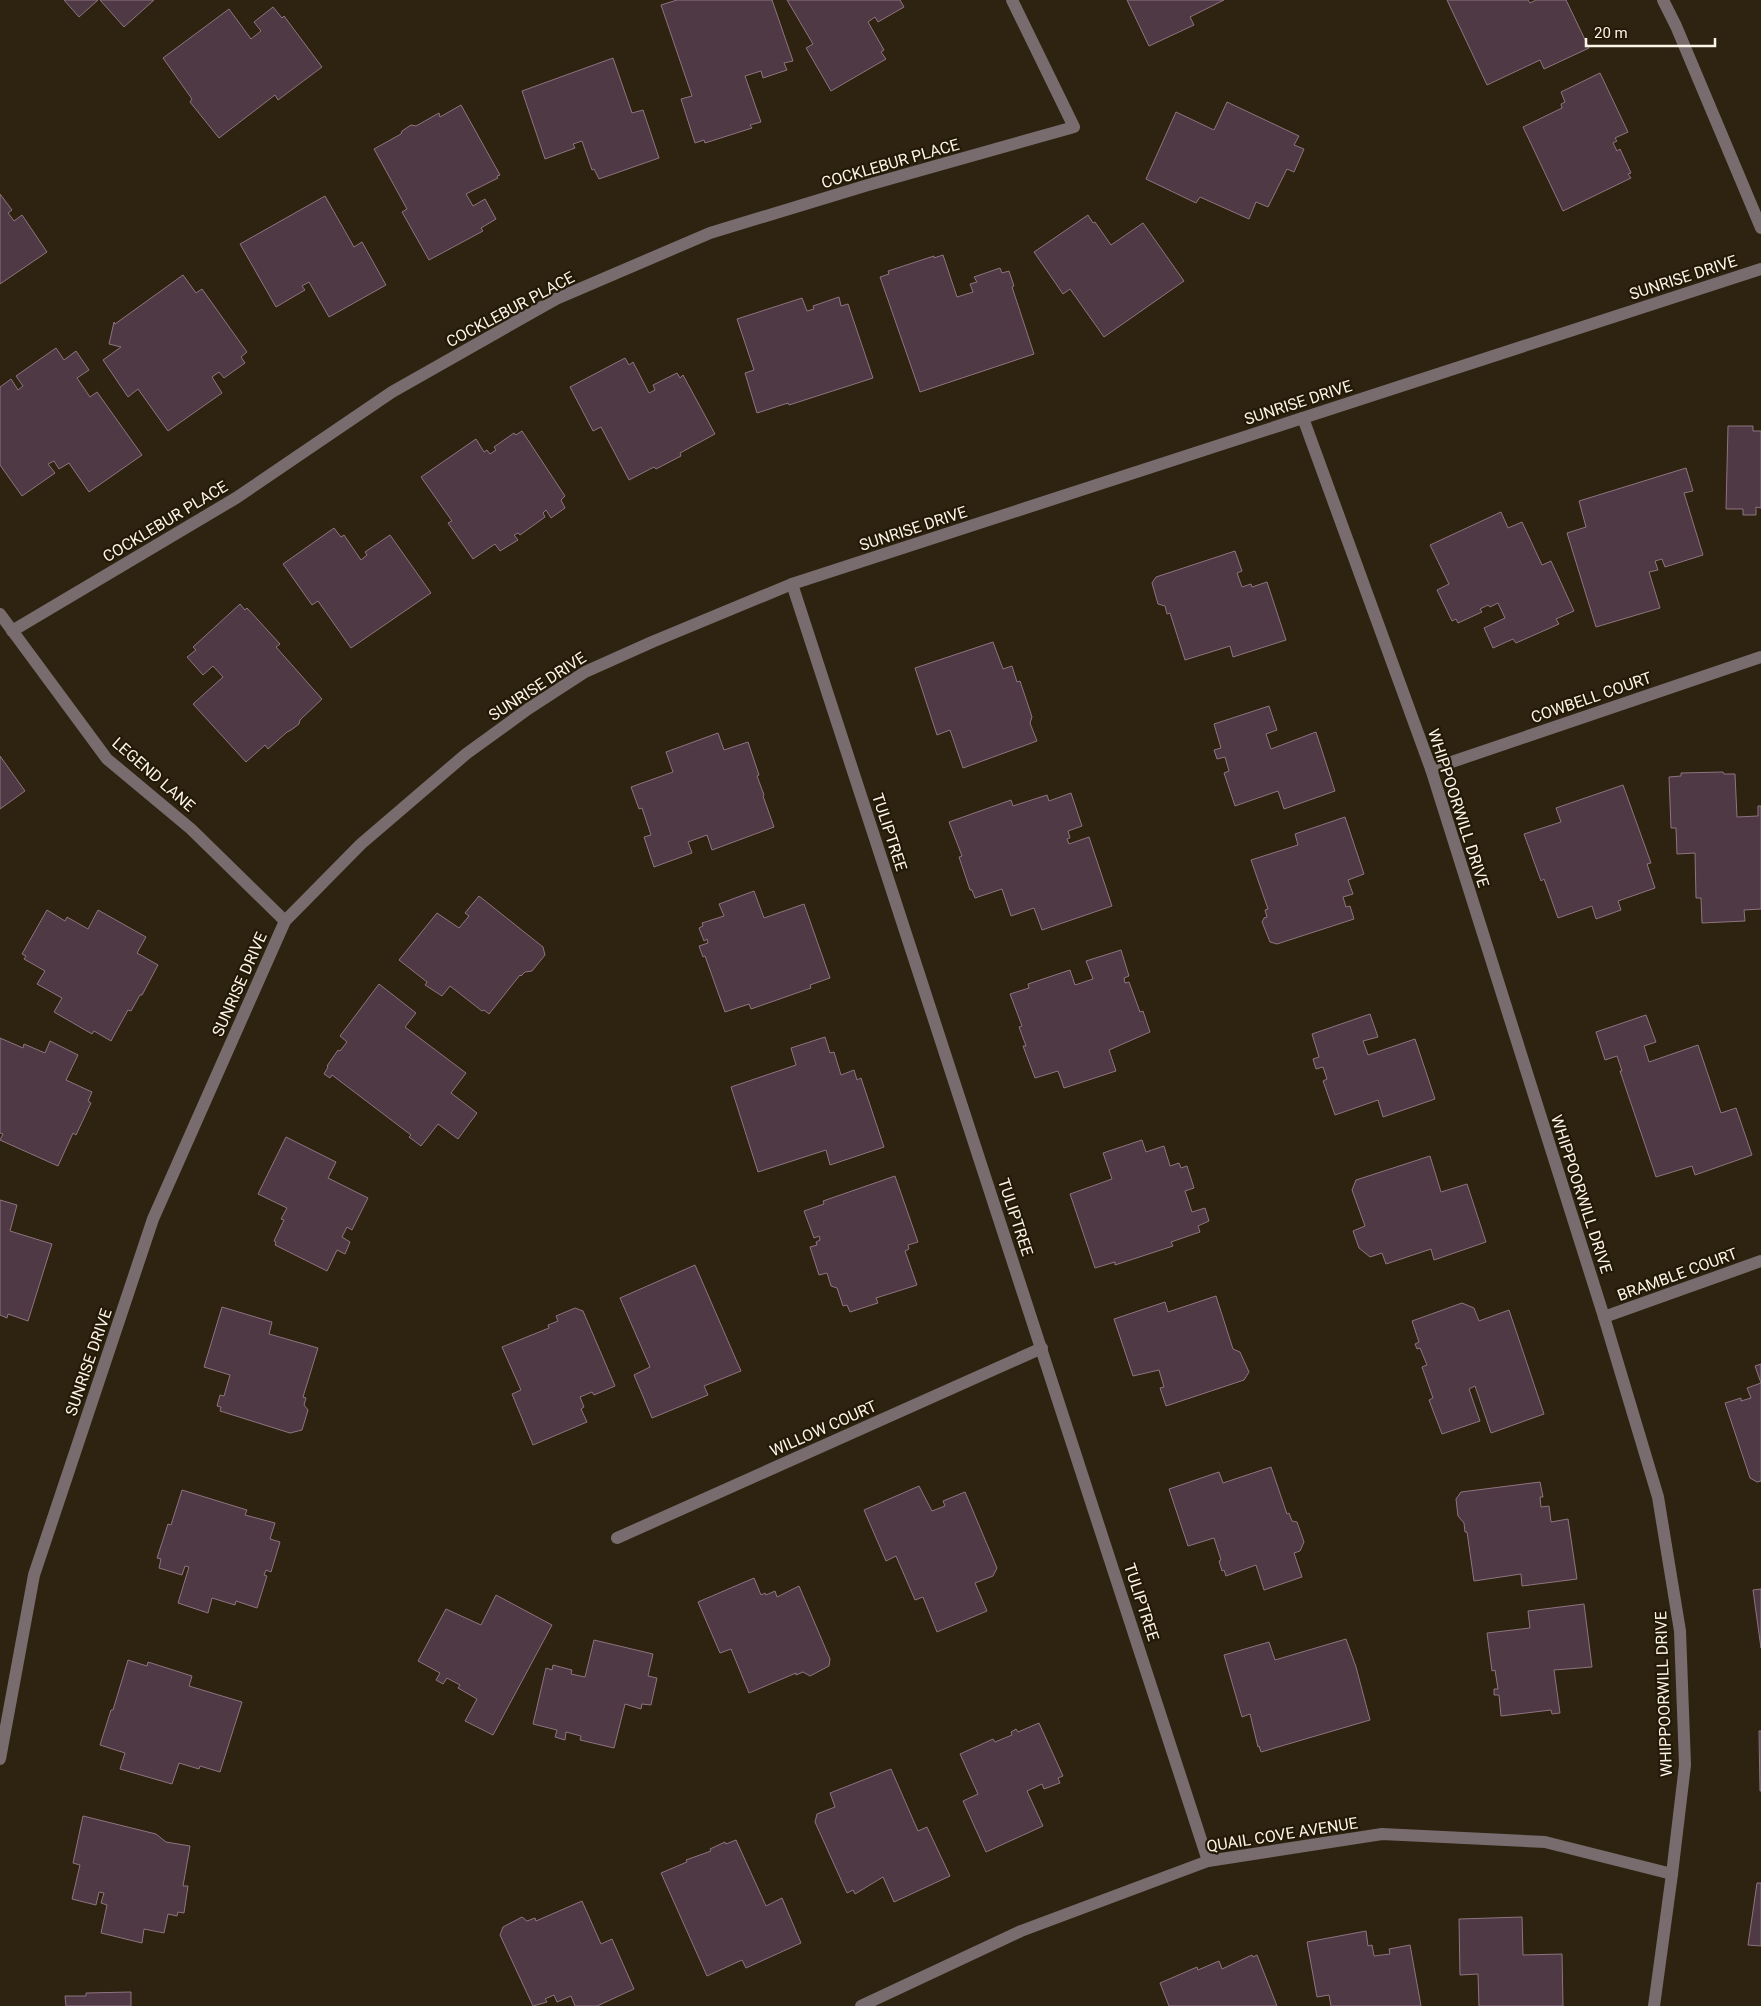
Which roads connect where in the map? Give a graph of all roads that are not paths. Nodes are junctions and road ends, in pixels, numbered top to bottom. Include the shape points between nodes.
1 (1012, 0) edge
2 (1664, 0) edge
3 (1761, 228) edge
4 (1761, 268) edge
5 (1303, 418) junction
6 (792, 584) junction
7 (0, 614) edge
8 (12, 631) junction
9 (1761, 657) edge
10 (1431, 769) junction
11 (285, 921) junction
12 (1761, 1262) edge
13 (1604, 1317) junction
14 (1042, 1348) junction
15 (617, 1538) dead end
16 (0, 1759) edge
17 (1208, 1861) junction
18 (1672, 1874) junction
19 (861, 2006) edge
20 (1654, 2006) edge

1 - 8 street, COCKLEBUR PLACE via 1074,127 710,233 556,299 392,392 236,498
2 - 3 street
4 - 5 street, SUNRISE DRIVE
5 - 6 street, SUNRISE DRIVE
5 - 10 street, WHIPPOORWILL DRIVE
6 - 11 street, SUNRISE DRIVE via 585,672 553,693 466,754 361,844
6 - 14 street, TULIPTREE
7 - 8 street, LEGEND LANE
8 - 11 street, LEGEND LANE via 107,759 191,829
9 - 10 street, COWBELL COURT
10 - 13 street, WHIPPOORWILL DRIVE
11 - 16 street, SUNRISE DRIVE via 153,1219 34,1575
12 - 13 street, BRAMBLE COURT
13 - 18 street, WHIPPOORWILL DRIVE via 1658,1497 1680,1631 1685,1765
14 - 15 street, WILLOW COURT
14 - 17 street, TULIPTREE
17 - 18 street, QUAIL COVE AVENUE via 1382,1834 1545,1842
17 - 19 street, QUAIL COVE AVENUE via 1021,1932
18 - 20 street, WHIPPOORWILL DRIVE

